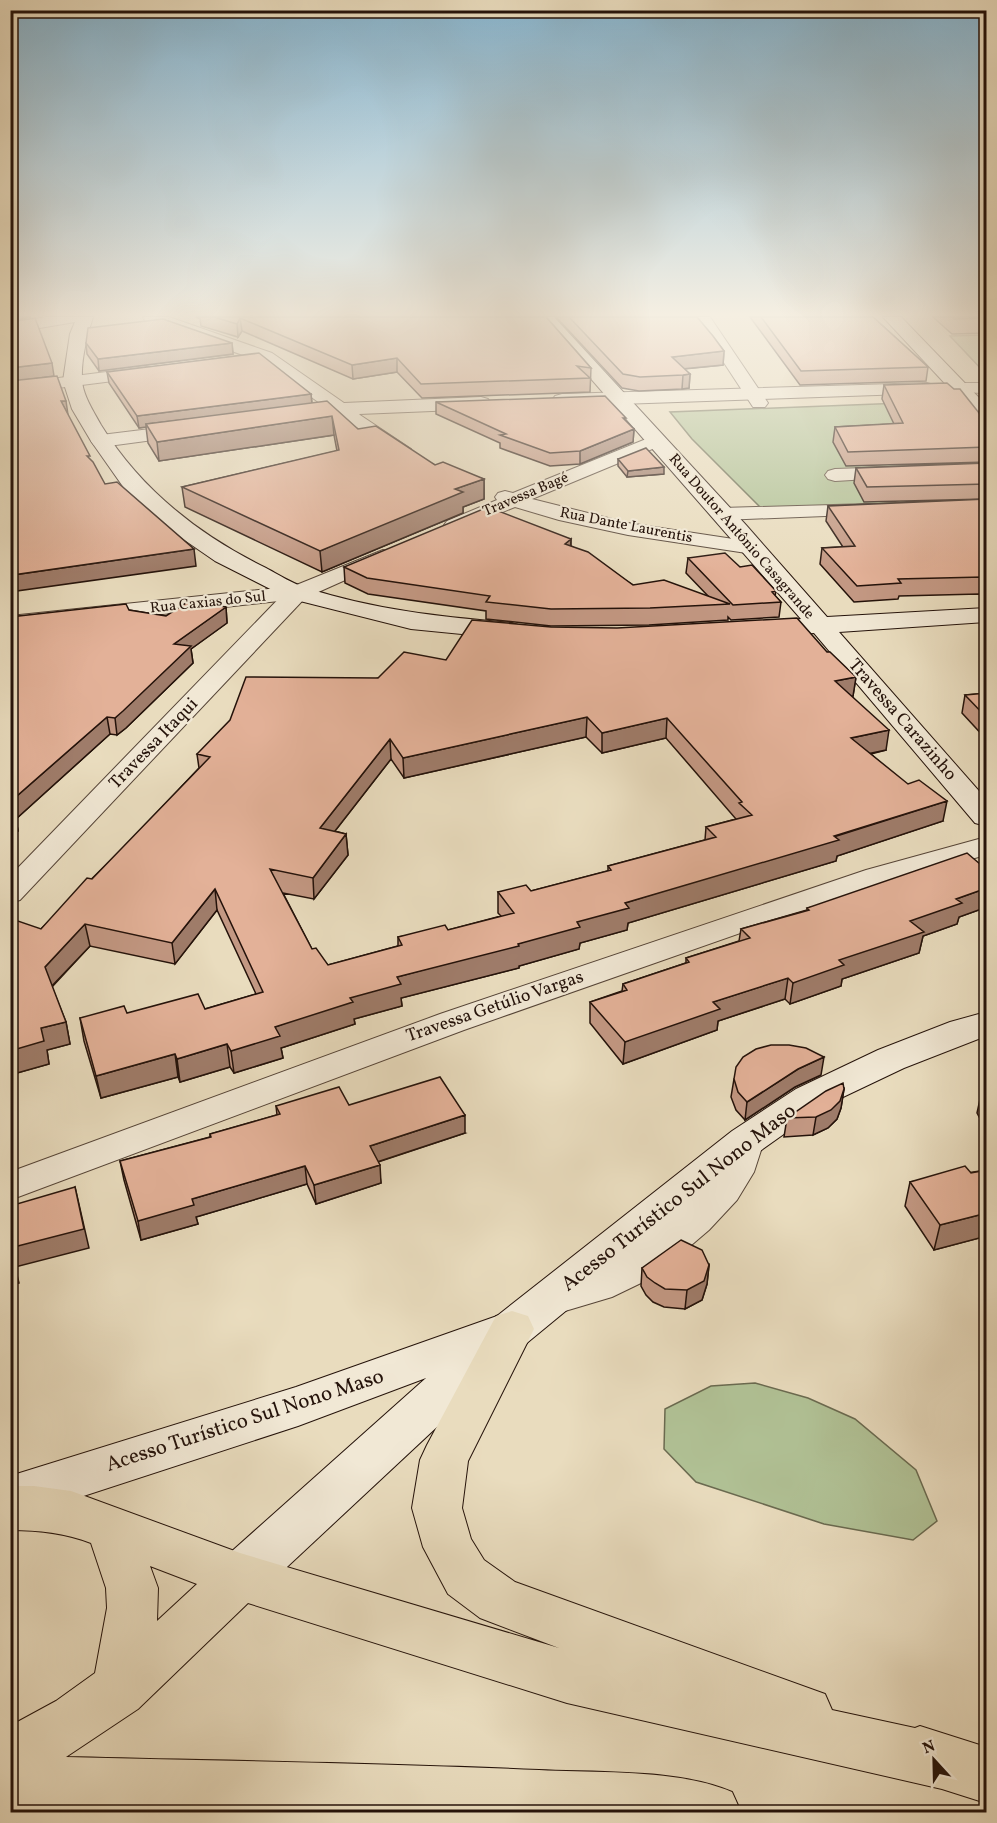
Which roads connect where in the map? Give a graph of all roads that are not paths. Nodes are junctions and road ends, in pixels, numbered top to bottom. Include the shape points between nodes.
1 (80, 402) edge
2 (330, 402) edge
3 (655, 402) edge
4 (977, 402) edge
5 (624, 403) junction
6 (543, 406) edge
7 (502, 407) edge
8 (346, 413) junction
9 (987, 416) edge
10 (274, 420) edge
11 (205, 428) edge
12 (101, 441) junction
13 (656, 441) junction
14 (416, 457) edge
15 (916, 472) edge
16 (835, 475) dead end
17 (491, 492) dead end
18 (513, 500) junction
19 (891, 510) edge
20 (722, 514) junction
21 (440, 531) edge
22 (753, 548) junction
23 (398, 549) edge
24 (297, 593) junction
25 (987, 615) edge
26 (10, 624) edge
27 (817, 624) junction
28 (731, 631) edge
29 (539, 634) edge
30 (987, 817) edge
31 (987, 846) edge
32 (10, 894) edge
33 (979, 1020) edge
34 (10, 1187) edge
35 (529, 1315) junction
36 (10, 1498) edge
37 (10, 1508) edge
38 (110, 1526) junction
39 (240, 1577) junction
40 (119, 1690) junction
41 (10, 1756) edge
42 (963, 1768) edge
43 (10, 1784) edge
44 (712, 1812) edge

1 - 12 main road
2 - 8 main road
3 - 5 main road
4 - 9 main road
5 - 6 main road
5 - 13 main road, Rua Doutor Antônio Casagrande
7 - 8 main road
8 - 10 main road
8 - 14 street
11 - 12 main road
12 - 24 main road via 132,483 178,525 223,556
13 - 18 street, Travessa Bagé
13 - 20 main road, Rua Doutor Antônio Casagrande
15 - 16 street
17 - 18 street, Rua Dante Laurentis
18 - 21 street, Travessa Bagé
18 - 22 street, Rua Dante Laurentis via 597,524
19 - 20 street
20 - 22 main road, Rua Doutor Antônio Casagrande
22 - 27 main road, Rua Doutor Antônio Casagrande
23 - 24 street
24 - 26 main road, Rua Caxias do Sul
24 - 29 main road via 411,621
24 - 32 street, Travessa Itaqui
25 - 27 main road
27 - 28 main road
27 - 30 main road, Travessa Carazinho
31 - 34 street, Travessa Getúlio Vargas via 876,876 452,1022
33 - 35 main road, Acesso Turístico Sul Nono Maso via 808,1098 746,1141
35 - 36 main road, Acesso Turístico Sul Nono Maso via 308,1402
35 - 39 main road, Acesso Turístico Sul Nono Maso
35 - 42 highway via 444,1460 437,1508 448,1547 466,1577 498,1601
37 - 38 highway via 71,1514
38 - 39 highway
38 - 40 highway via 132,1588 133,1608
39 - 40 highway
39 - 42 highway via 567,1677
40 - 41 highway via 42,1742
43 - 44 highway via 494,1797 646,1804

